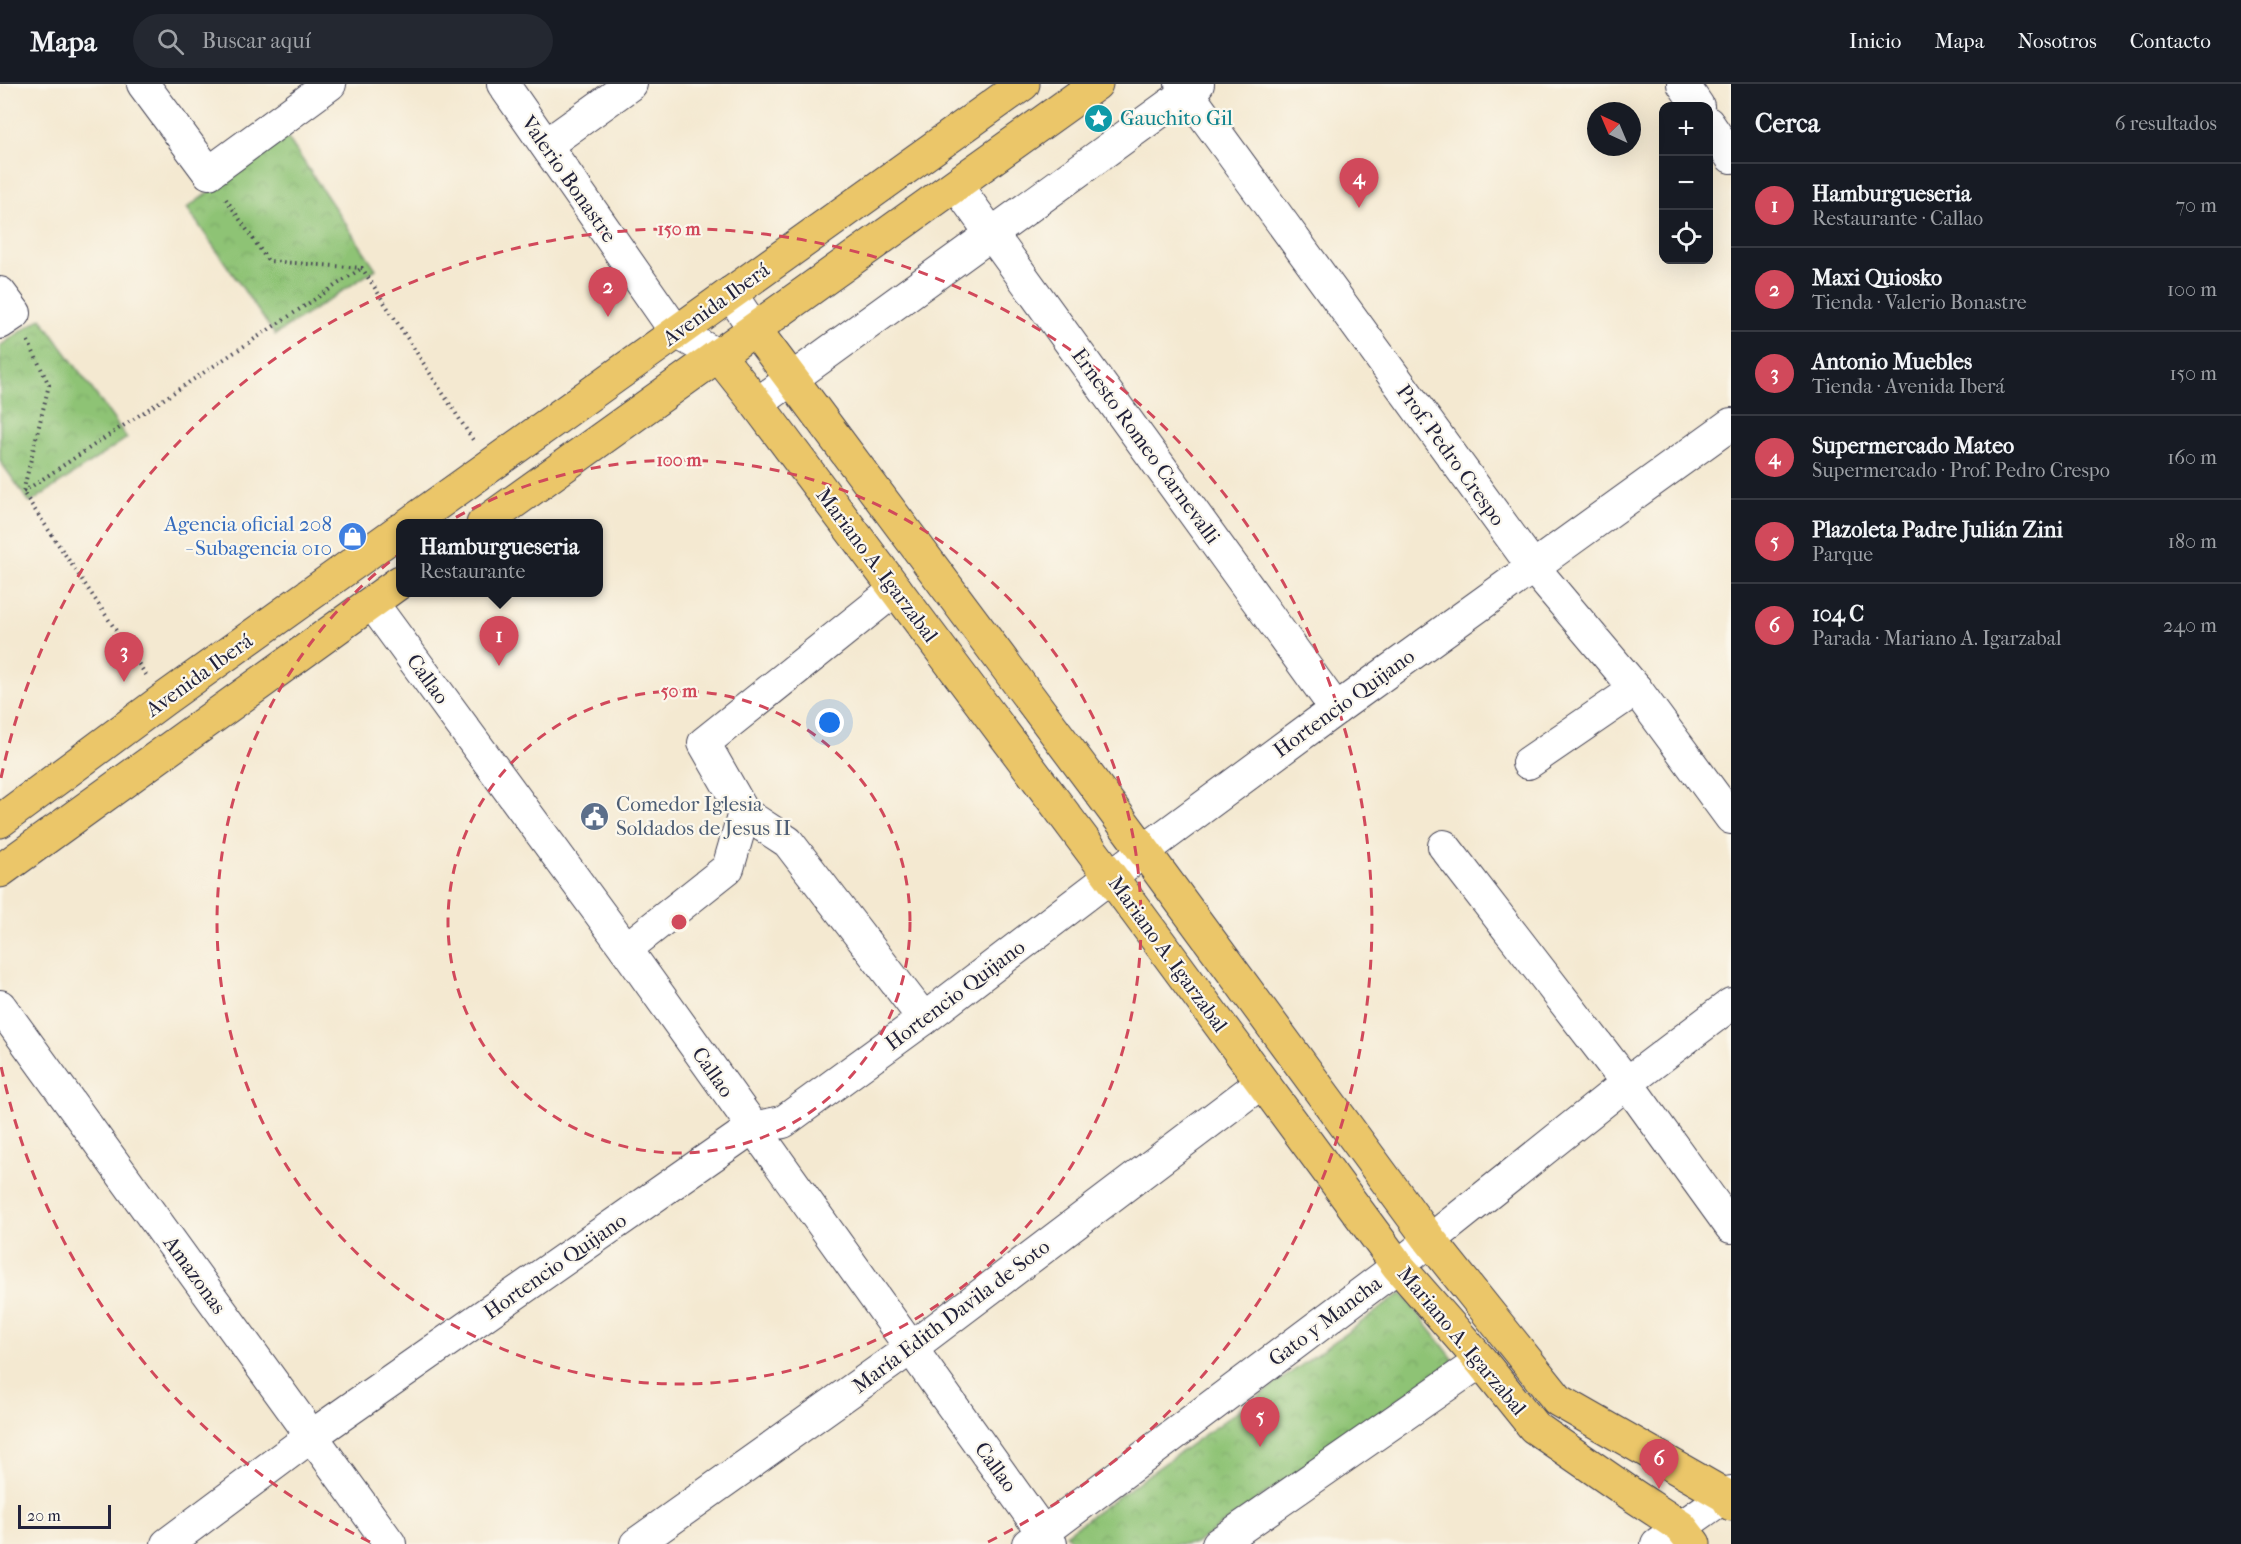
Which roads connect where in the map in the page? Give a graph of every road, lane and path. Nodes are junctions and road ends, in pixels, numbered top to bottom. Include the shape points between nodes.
1 (143, 84) edge
2 (330, 84) edge
3 (503, 84) edge
4 (631, 84) edge
5 (1023, 84) edge
6 (1096, 84) edge
7 (1683, 84) edge
8 (1189, 87) edge
9 (1695, 102) edge
10 (1713, 130) edge
11 (546, 145) junction
12 (1731, 157) edge
13 (209, 173) junction
14 (956, 184) junction
15 (992, 232) junction
16 (362, 268) junction
17 (730, 293) junction
18 (5, 310) edge
19 (755, 330) junction
20 (676, 332) junction
21 (719, 356) junction
22 (791, 378) junction
23 (757, 404) junction
24 (1731, 424) edge
25 (490, 466) junction
26 (23, 492) junction
27 (416, 519) edge
28 (490, 519) edge
29 (396, 533) edge
30 (1533, 567) junction
31 (396, 585) edge
32 (896, 589) junction
33 (372, 603) junction
34 (1636, 689) junction
35 (163, 700) junction
36 (1336, 709) junction
37 (1528, 763) dead end
38 (744, 813) junction
39 (1731, 818) edge
40 (0, 821) edge
41 (1444, 846) dead end
42 (1144, 851) junction
43 (1, 867) edge
44 (1111, 877) junction
45 (626, 949) junction
46 (1731, 1005) edge
47 (0, 1006) edge
48 (924, 1019) junction
49 (1262, 1082) junction
50 (1627, 1083) junction
51 (752, 1128) junction
52 (1731, 1227) edge
53 (1430, 1240) junction
54 (1398, 1266) junction
55 (911, 1348) junction
56 (1481, 1361) junction
57 (313, 1435) junction
58 (1729, 1498) edge
59 (1677, 1538) edge
60 (1041, 1540) edge
61 (167, 1544) edge
62 (390, 1544) edge
63 (636, 1544) edge
64 (1218, 1544) edge

1 - 13 street
2 - 13 street
3 - 11 street, Valerio Bonastre
4 - 11 street
5 - 17 main road, Avenida Iberá
6 - 14 main road, Avenida Iberá
7 - 9 street
8 - 15 street
8 - 30 street, Prof. Pedro Crespo
10 - 12 street
11 - 20 street, Valerio Bonastre
13 - 16 path via 268,261
14 - 15 street, Ernesto Romeo Carnevalli
14 - 19 main road, Avenida Iberá
15 - 22 street
15 - 36 street, Ernesto Romeo Carnevalli
16 - 25 path
16 - 26 path
17 - 19 street
17 - 20 main road, Avenida Iberá
18 - 26 path via 49,385
19 - 21 main road, Avenida Iberá
19 - 22 main road, Mariano A. Igarzabal
20 - 21 street, Mariano A. Igarzabal
20 - 25 main road, Avenida Iberá
21 - 23 main road, Mariano A. Igarzabal
21 - 28 main road, Avenida Iberá
22 - 23 street
22 - 42 main road, Mariano A. Igarzabal
23 - 32 main road, Mariano A. Igarzabal
24 - 30 street, Hortencio Quijano
25 - 27 main road, Avenida Iberá
26 - 35 path
29 - 35 main road, Avenida Iberá
30 - 34 street, Prof. Pedro Crespo
30 - 36 street, Hortencio Quijano
31 - 33 main road, Avenida Iberá
32 - 38 street via 704,743
32 - 44 main road, Mariano A. Igarzabal
33 - 43 main road, Avenida Iberá
33 - 45 street, Callao
34 - 37 street
34 - 39 street, Prof. Pedro Crespo
35 - 40 main road, Avenida Iberá
36 - 42 street, Hortencio Quijano
38 - 45 street via 728,868
38 - 48 street via 788,842
41 - 50 street
42 - 44 street, Hortencio Quijano
42 - 53 main road, Mariano A. Igarzabal
44 - 48 street, Hortencio Quijano
44 - 49 main road, Mariano A. Igarzabal
45 - 51 street, Callao
46 - 50 street, Gato y Mancha
47 - 57 street, Amazonas
48 - 51 street, Hortencio Quijano via 783,1122
49 - 54 main road, Mariano A. Igarzabal
49 - 55 street, María Edith Davila de Soto
50 - 52 street
50 - 53 street, Gato y Mancha
51 - 55 street, Callao
51 - 57 street, Hortencio Quijano
53 - 54 street, Gato y Mancha
53 - 58 main road, Mariano A. Igarzabal via 1558,1400
54 - 56 main road, Mariano A. Igarzabal
54 - 60 street, Gato y Mancha
55 - 60 street, Callao
55 - 63 street, María Edith Davila de Soto
56 - 59 main road, Mariano A. Igarzabal via 1534,1427
56 - 64 street
57 - 61 street, Hortencio Quijano
57 - 62 street, Amazonas
58 - 59 street

